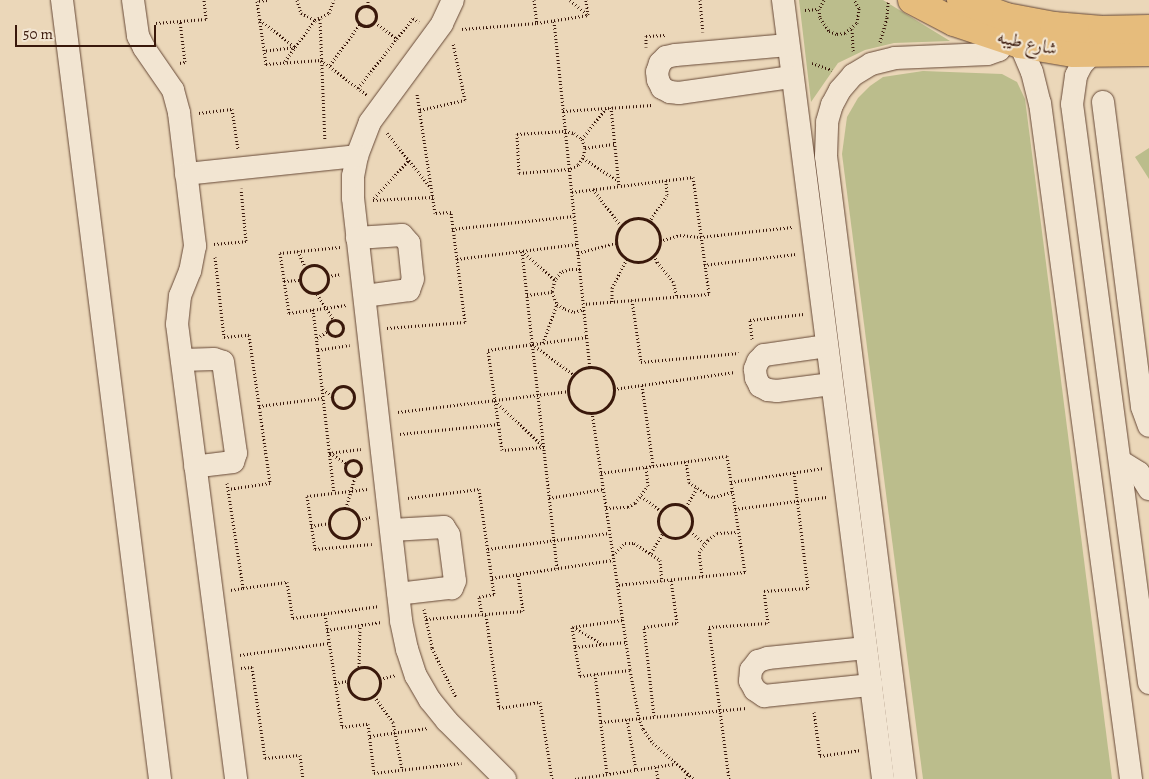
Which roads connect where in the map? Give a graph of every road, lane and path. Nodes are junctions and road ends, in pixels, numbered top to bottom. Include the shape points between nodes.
1 (62, 0) edge
2 (133, 0) edge
3 (204, 0) edge
4 (267, 0) edge
5 (297, 0) edge
6 (334, 0) edge
7 (368, 0) edge
8 (453, 0) edge
9 (535, 0) edge
10 (570, 0) edge
11 (586, 0) edge
12 (700, 0) edge
13 (783, 0) edge
14 (824, 0) edge
15 (855, 0) edge
16 (912, 0) edge
17 (961, 0) edge
18 (888, 1) edge
19 (368, 6) junction
20 (588, 15) junction
21 (260, 19) junction
22 (320, 19) junction
23 (315, 20) junction
24 (180, 21) junction
25 (464, 21) dead end
26 (554, 21) junction
27 (375, 22) junction
28 (537, 23) junction
29 (150, 24) dead end
30 (360, 24) junction
31 (425, 26) dead end
32 (1149, 29) edge
33 (461, 30) junction
34 (704, 32) dead end
35 (397, 39) junction
36 (1013, 42) junction
37 (453, 43) junction
38 (788, 45) junction
39 (295, 47) junction
40 (447, 49) dead end
41 (264, 51) junction
42 (1149, 52) edge
43 (1092, 54) junction
44 (321, 60) junction
45 (284, 62) junction
46 (174, 64) dead end
47 (330, 65) junction
48 (862, 70) junction
49 (792, 78) junction
50 (358, 88) junction
51 (369, 97) dead end
52 (410, 97) dead end
53 (1103, 102) dead end
54 (611, 107) dead end
55 (606, 108) dead end
56 (420, 110) junction
57 (191, 114) dead end
58 (391, 126) dead end
59 (565, 131) junction
60 (386, 132) junction
61 (325, 137) junction
62 (315, 138) dead end
63 (384, 140) dead end
64 (582, 140) junction
65 (615, 144) junction
66 (248, 148) dead end
67 (585, 148) junction
68 (238, 149) junction
69 (230, 151) dead end
70 (357, 156) junction
71 (584, 158) junction
72 (326, 159) junction
73 (409, 160) junction
74 (569, 169) junction
75 (186, 174) junction
76 (666, 180) junction
77 (618, 181) junction
78 (250, 185) dead end
79 (619, 186) junction
80 (432, 189) junction
81 (593, 189) junction
82 (372, 192) dead end
83 (572, 192) junction
84 (433, 197) junction
85 (372, 200) junction
86 (574, 216) junction
87 (792, 218) dead end
88 (649, 222) junction
89 (621, 226) junction
90 (794, 227) junction
91 (452, 229) junction
92 (212, 236) dead end
93 (795, 236) dead end
94 (700, 237) junction
95 (359, 240) junction
96 (660, 241) junction
97 (616, 243) junction
98 (213, 244) junction
99 (577, 244) junction
100 (796, 245) dead end
101 (298, 251) junction
102 (522, 251) junction
103 (578, 253) junction
104 (797, 254) junction
105 (654, 255) junction
106 (457, 259) junction
107 (627, 259) junction
108 (799, 262) dead end
109 (704, 265) junction
110 (305, 268) junction
111 (580, 269) junction
112 (299, 280) junction
113 (555, 280) junction
114 (284, 281) junction
115 (552, 292) junction
116 (317, 294) junction
117 (527, 295) junction
118 (677, 297) junction
119 (357, 300) junction
120 (632, 300) junction
121 (612, 302) junction
122 (557, 304) junction
123 (583, 304) junction
124 (805, 305) dead end
125 (326, 308) junction
126 (584, 309) junction
127 (313, 310) junction
128 (334, 321) junction
129 (386, 328) dead end
130 (328, 331) junction
131 (224, 337) dead end
132 (587, 337) junction
133 (317, 338) junction
134 (543, 343) junction
135 (532, 344) junction
136 (752, 344) dead end
137 (353, 345) dead end
138 (827, 346) junction
139 (318, 350) junction
140 (182, 360) junction
141 (749, 361) junction
142 (590, 366) junction
143 (574, 375) junction
144 (832, 384) junction
145 (642, 385) junction
146 (322, 388) junction
147 (614, 389) junction
148 (568, 391) junction
149 (538, 395) junction
150 (332, 396) junction
151 (323, 398) junction
152 (495, 401) junction
153 (259, 406) dead end
154 (398, 412) dead end
155 (592, 412) junction
156 (498, 424) junction
157 (1149, 426) edge
158 (400, 434) dead end
159 (544, 447) junction
160 (366, 448) dead end
161 (329, 453) junction
162 (686, 461) junction
163 (1120, 461) junction
164 (346, 463) junction
165 (224, 464) junction
166 (653, 465) junction
167 (842, 465) junction
168 (646, 466) junction
169 (195, 467) junction
170 (601, 472) junction
171 (794, 472) junction
172 (355, 476) junction
173 (730, 482) junction
174 (370, 488) dead end
175 (603, 488) junction
176 (697, 488) junction
177 (1149, 489) edge
178 (351, 491) junction
179 (732, 492) junction
180 (334, 493) junction
181 (846, 494) junction
182 (641, 496) junction
183 (550, 498) junction
184 (798, 501) junction
185 (686, 507) junction
186 (346, 508) junction
187 (606, 508) junction
188 (735, 509) junction
189 (661, 511) junction
190 (329, 524) junction
191 (312, 526) junction
192 (690, 531) junction
193 (609, 532) junction
194 (738, 532) junction
195 (663, 533) junction
196 (385, 537) junction
197 (344, 539) junction
198 (554, 540) junction
199 (705, 544) junction
200 (344, 546) junction
201 (488, 548) dead end
202 (651, 553) junction
203 (613, 558) junction
204 (557, 568) junction
205 (518, 574) junction
206 (702, 576) junction
207 (492, 578) dead end
208 (671, 580) junction
209 (662, 581) junction
210 (617, 585) junction
211 (243, 588) junction
212 (228, 591) dead end
213 (422, 592) junction
214 (387, 600) junction
215 (325, 614) junction
216 (486, 615) junction
217 (426, 619) junction
218 (622, 620) junction
219 (360, 626) junction
220 (572, 627) junction
221 (327, 630) junction
222 (626, 642) junction
223 (329, 644) junction
224 (603, 644) junction
225 (575, 647) junction
226 (866, 648) junction
227 (359, 667) junction
228 (395, 668) dead end
229 (630, 670) junction
230 (397, 674) junction
231 (595, 674) junction
232 (380, 679) junction
233 (399, 679) dead end
234 (348, 681) junction
235 (335, 683) junction
236 (1149, 683) edge
237 (871, 685) junction
238 (374, 696) junction
239 (461, 703) dead end
240 (748, 707) dead end
241 (721, 710) junction
242 (814, 710) dead end
243 (654, 716) junction
244 (639, 718) junction
245 (627, 719) junction
246 (422, 721) dead end
247 (601, 722) junction
248 (435, 727) dead end
249 (426, 728) junction
250 (396, 732) junction
251 (370, 736) junction
252 (864, 750) dead end
253 (465, 763) dead end
254 (675, 764) junction
255 (656, 767) junction
256 (402, 769) junction
257 (636, 770) junction
258 (607, 774) junction
259 (688, 774) junction
260 (595, 778) edge
261 (160, 779) edge
262 (236, 779) edge
263 (303, 779) edge
264 (505, 779) edge
265 (552, 779) edge
266 (575, 779) edge
267 (658, 779) edge
268 (686, 779) edge
269 (694, 779) edge
270 (729, 779) edge
271 (883, 779) edge
272 (905, 779) edge
273 (1131, 779) edge

1 - 261 street
2 - 75 street via 137,30 144,48 173,90
3 - 24 path via 206,19
4 - 21 path via 258,1
5 - 23 path via 301,13
6 - 22 path via 329,13
7 - 19 path
8 - 70 street via 442,24 370,122
9 - 28 path
10 - 20 path
11 - 20 path
12 - 34 path
13 - 38 street
14 - 15 path via 819,9 820,18 829,31 837,34 845,33 857,24 860,16
16 - 36 main road, شارع طيبه via 954,22
17 - 32 main road, شارع طيبه via 1006,17 1054,26
18 - 48 path via 883,33
19 - 27 path via 376,12
19 - 30 path via 358,10
20 - 26 path
21 - 39 path
21 - 41 path
22 - 23 path
22 - 44 path
23 - 39 path
24 - 29 path
24 - 46 path via 184,62
25 - 33 path
26 - 28 path
26 - 59 path
27 - 30 path
27 - 35 path
28 - 33 path
30 - 47 path
31 - 35 path via 413,18
33 - 37 path
35 - 50 path
36 - 43 main road, شارع طيبه
36 - 48 street via 988,54 895,58
36 - 273 street via 1032,72 1040,103
37 - 40 path
37 - 56 path via 465,100
38 - 48 path via 814,64
38 - 49 street
38 - 49 street via 666,57 656,72 662,88 679,93
39 - 41 path
39 - 45 path
41 - 45 path via 266,64
42 - 43 main road, شارع طيبه
43 - 163 street via 1076,76 1072,104
44 - 45 path
44 - 47 path
44 - 61 path
47 - 50 path
48 - 272 street via 840,90 832,105 827,122 826,156
49 - 138 street
50 - 51 path
52 - 56 path via 416,90
53 - 157 street via 1142,407
54 - 65 path
55 - 64 path
56 - 80 path
57 - 68 path via 232,109
58 - 60 path
59 - 64 path
59 - 74 path
59 - 74 path via 517,134 519,173
60 - 63 path
60 - 73 path
61 - 62 path
61 - 72 path
64 - 67 path
65 - 67 path
65 - 77 path
66 - 68 path
67 - 71 path
68 - 69 path
70 - 72 street
70 - 95 street via 353,198
71 - 74 path
71 - 77 path
72 - 75 street
73 - 80 path
73 - 85 path
74 - 83 path
75 - 140 street via 195,246 178,310
76 - 79 path
76 - 88 path via 667,195
76 - 94 path via 693,177
77 - 79 path
78 - 98 path via 238,186 246,241
79 - 81 path
80 - 84 path
81 - 83 path
81 - 89 path
82 - 85 path
83 - 86 path
84 - 85 path
84 - 91 path via 435,213 451,212
85 - 95 path
86 - 91 path
86 - 99 path
87 - 90 path
88 - 89 path via 634,218
88 - 96 path via 655,227
89 - 97 path
90 - 93 path
90 - 94 path
91 - 106 path
92 - 98 path
94 - 96 path via 680,235
94 - 109 path
95 - 101 path
95 - 119 street
95 - 119 street via 402,235 407,238 413,285 404,291
96 - 105 path
97 - 103 path
97 - 107 path
98 - 131 path
99 - 102 path
99 - 103 path
100 - 104 path
101 - 110 path
101 - 114 path via 280,253
102 - 106 path
102 - 113 path
102 - 117 path
103 - 111 path
104 - 108 path
104 - 109 path
105 - 107 path via 641,262
105 - 118 path via 656,262 673,281
106 - 129 path via 465,322
107 - 121 path via 612,288
109 - 118 path via 708,294
110 - 112 path
110 - 116 path via 316,265 326,271 328,282
111 - 113 path via 561,272
111 - 123 path
112 - 114 path
112 - 116 path via 305,291
113 - 115 path
114 - 127 path via 289,313
115 - 117 path
115 - 122 path
116 - 125 path
117 - 135 path
118 - 120 path
119 - 125 path
119 - 196 street
120 - 121 path
120 - 141 path via 641,362
121 - 123 path
122 - 126 path via 574,312
122 - 134 path
123 - 126 path
124 - 136 path via 806,314 750,320
125 - 127 path
125 - 128 path
126 - 132 path
127 - 133 path
128 - 130 path
128 - 130 path via 342,324 342,332 335,336
130 - 133 path
132 - 134 path
132 - 142 path
133 - 139 path
134 - 135 path
135 - 143 path
135 - 149 path
135 - 152 path via 488,350
137 - 139 path
138 - 141 street via 764,355 758,361
138 - 144 street
139 - 146 path
140 - 165 street via 214,359 223,362 236,452 233,462
140 - 169 street
141 - 144 street via 760,386 768,390
141 - 145 path
142 - 143 path
142 - 147 path via 604,370
143 - 148 path
144 - 167 street
145 - 147 path
145 - 166 path
146 - 150 path
146 - 151 path
147 - 155 path via 605,408
148 - 149 path
148 - 155 path via 578,409
149 - 152 path
149 - 159 path
150 - 150 path via 332,401 340,408 350,407 355,398 352,389 342,385
151 - 153 path
151 - 161 path
152 - 154 path
152 - 156 path
152 - 159 path
155 - 170 path
156 - 158 path
156 - 159 path via 502,450
159 - 183 path
160 - 161 path
161 - 164 path
161 - 180 path
162 - 166 path
162 - 173 path via 727,456
162 - 176 path via 688,480
163 - 177 street via 1139,473
163 - 236 street
164 - 172 path via 345,471
164 - 172 path via 350,460 358,462 361,470
165 - 169 street
165 - 211 path
166 - 168 path
167 - 171 path
167 - 181 street
168 - 170 path
168 - 182 path via 648,483
169 - 262 street
170 - 175 path
171 - 173 path
171 - 184 path
172 - 178 path
173 - 179 path
174 - 178 path
175 - 183 path
175 - 187 path
176 - 179 path via 714,497
176 - 185 path
178 - 180 path
178 - 186 path
179 - 188 path
180 - 191 path via 307,496
181 - 184 path
181 - 226 street
182 - 187 path via 628,507
182 - 189 path
183 - 198 path
184 - 188 path
184 - 241 path via 808,588 764,591 768,623 708,627
185 - 189 path via 673,504
185 - 192 path via 693,518
186 - 190 path via 336,510
186 - 197 path via 357,515 360,525 355,535
187 - 193 path
188 - 194 path
189 - 195 path via 658,522
190 - 191 path
190 - 197 path via 333,534
191 - 200 path via 315,549
192 - 195 path via 686,536 674,538
192 - 199 path
193 - 198 path
193 - 203 path
194 - 199 path via 718,533
194 - 206 path via 745,572
195 - 202 path
196 - 200 path
196 - 213 street via 439,526 447,530 455,585
196 - 214 street
197 - 200 path
198 - 201 path
198 - 204 path
199 - 206 path via 698,556
202 - 203 path via 630,542 622,546
202 - 209 path via 661,562
203 - 204 path
203 - 210 path
204 - 205 path
205 - 207 path
205 - 216 path via 523,611
206 - 208 path
208 - 209 path
208 - 243 path via 676,623 644,627
209 - 210 path
210 - 218 path
211 - 212 path
211 - 215 path via 287,582 293,618
213 - 214 street
213 - 217 path
214 - 215 path
214 - 219 path via 384,622
214 - 264 street via 416,676 430,700 446,721
215 - 221 path
216 - 217 path
216 - 265 path via 499,708 540,702
217 - 239 path via 432,648
218 - 220 path
218 - 222 path
219 - 221 path
219 - 227 path
220 - 224 path
220 - 225 path
221 - 223 path
222 - 224 path
222 - 229 path
223 - 235 path
223 - 263 path via 237,655 239,668 252,667 265,758 300,755
224 - 225 path
225 - 231 path via 580,676
226 - 237 street
226 - 237 street via 768,658 758,661 751,670 750,681 764,696
227 - 232 path via 372,669
227 - 234 path
228 - 230 path
229 - 231 path
229 - 244 path
230 - 232 path
230 - 233 path
231 - 247 path
232 - 238 path
234 - 235 path
234 - 238 path via 356,697
235 - 251 path via 342,727 368,724
237 - 271 street
238 - 250 path via 388,713
240 - 241 path
241 - 243 path
241 - 270 path
242 - 252 path via 820,756
243 - 244 path
244 - 245 path
244 - 254 path via 653,743
245 - 247 path
245 - 257 path
246 - 249 path
247 - 258 path
248 - 249 path
249 - 250 path
250 - 251 path
250 - 256 path
251 - 256 path via 374,773
253 - 256 path
254 - 255 path
254 - 259 path
255 - 257 path
255 - 267 path
257 - 258 path
258 - 260 path
259 - 268 path
259 - 269 path
260 - 266 path

